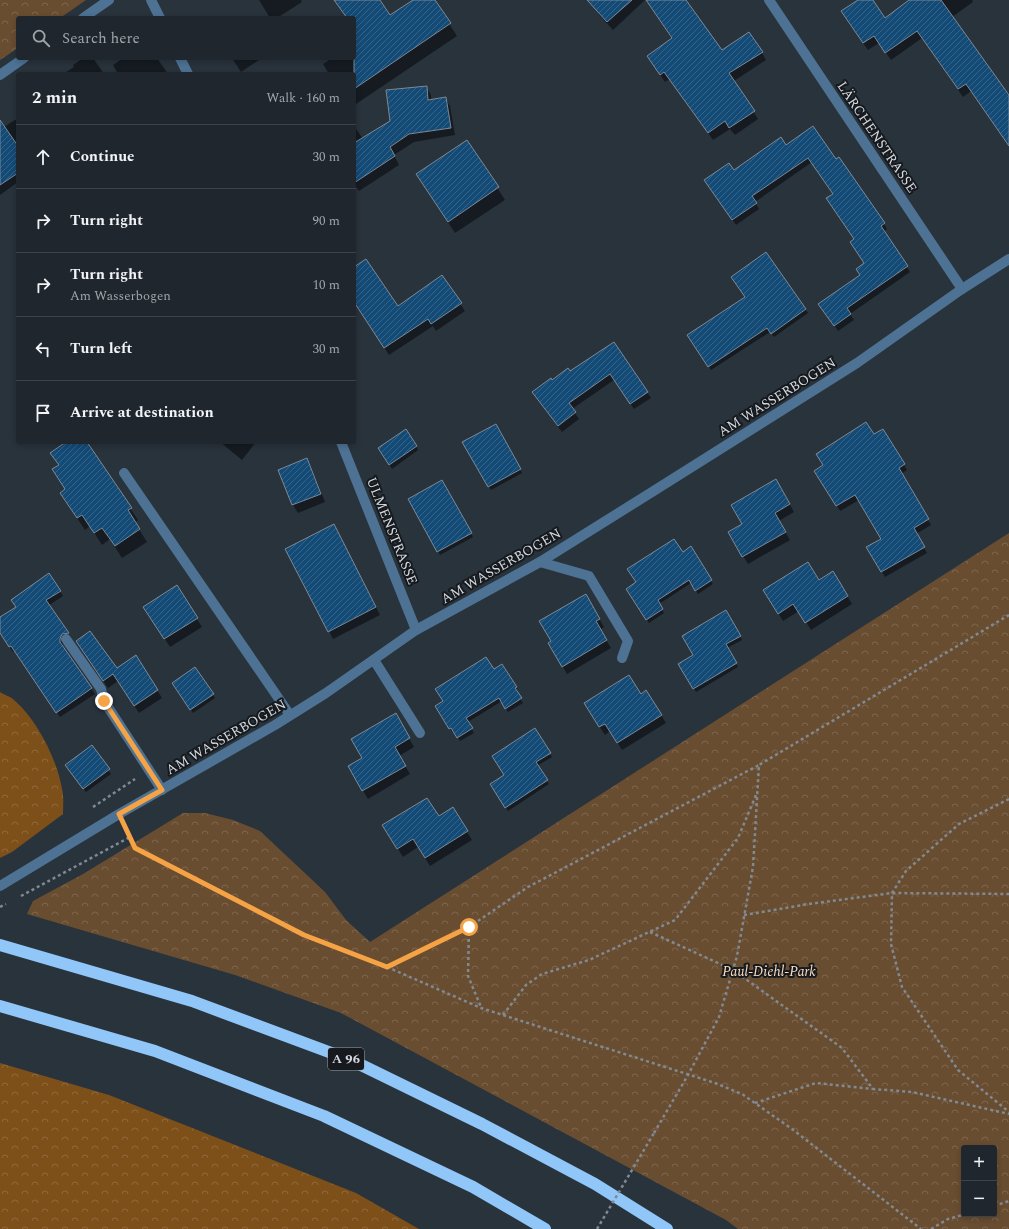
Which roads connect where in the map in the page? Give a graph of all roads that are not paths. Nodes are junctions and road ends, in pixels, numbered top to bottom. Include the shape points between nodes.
1 (109, 0) edge
2 (151, 0) edge
3 (769, 0) edge
4 (86, 16) edge
5 (159, 16) edge
6 (21, 60) edge
7 (181, 60) edge
8 (187, 72) edge
9 (0, 75) edge
10 (1009, 259) edge
11 (962, 289) junction
12 (342, 444) edge
13 (124, 473) dead end
14 (540, 562) junction
15 (416, 630) junction
16 (66, 639) dead end
17 (622, 658) dead end
18 (374, 660) junction
19 (290, 715) junction
20 (420, 733) dead end
21 (162, 790) junction
22 (0, 886) edge
23 (0, 945) edge
24 (0, 1006) edge
25 (545, 1229) edge
26 (667, 1229) edge

1 - 4 street
2 - 5 street
3 - 11 street, LÄRCHENSTRASSE
6 - 9 street
7 - 8 street
10 - 11 street, AM WASSERBOGEN
11 - 14 street, AM WASSERBOGEN via 857,363
12 - 15 street, ULMENSTRASSE
13 - 19 street
14 - 15 street, AM WASSERBOGEN
14 - 17 street via 588,576 628,641
15 - 18 street, AM WASSERBOGEN
16 - 21 street via 101,689 104,701
18 - 19 street, AM WASSERBOGEN
18 - 20 street
19 - 21 street, AM WASSERBOGEN
21 - 22 street, AM WASSERBOGEN
23 - 26 highway, A 96 via 192,1001 353,1061 595,1184
24 - 25 highway via 155,1051 324,1116 473,1187

